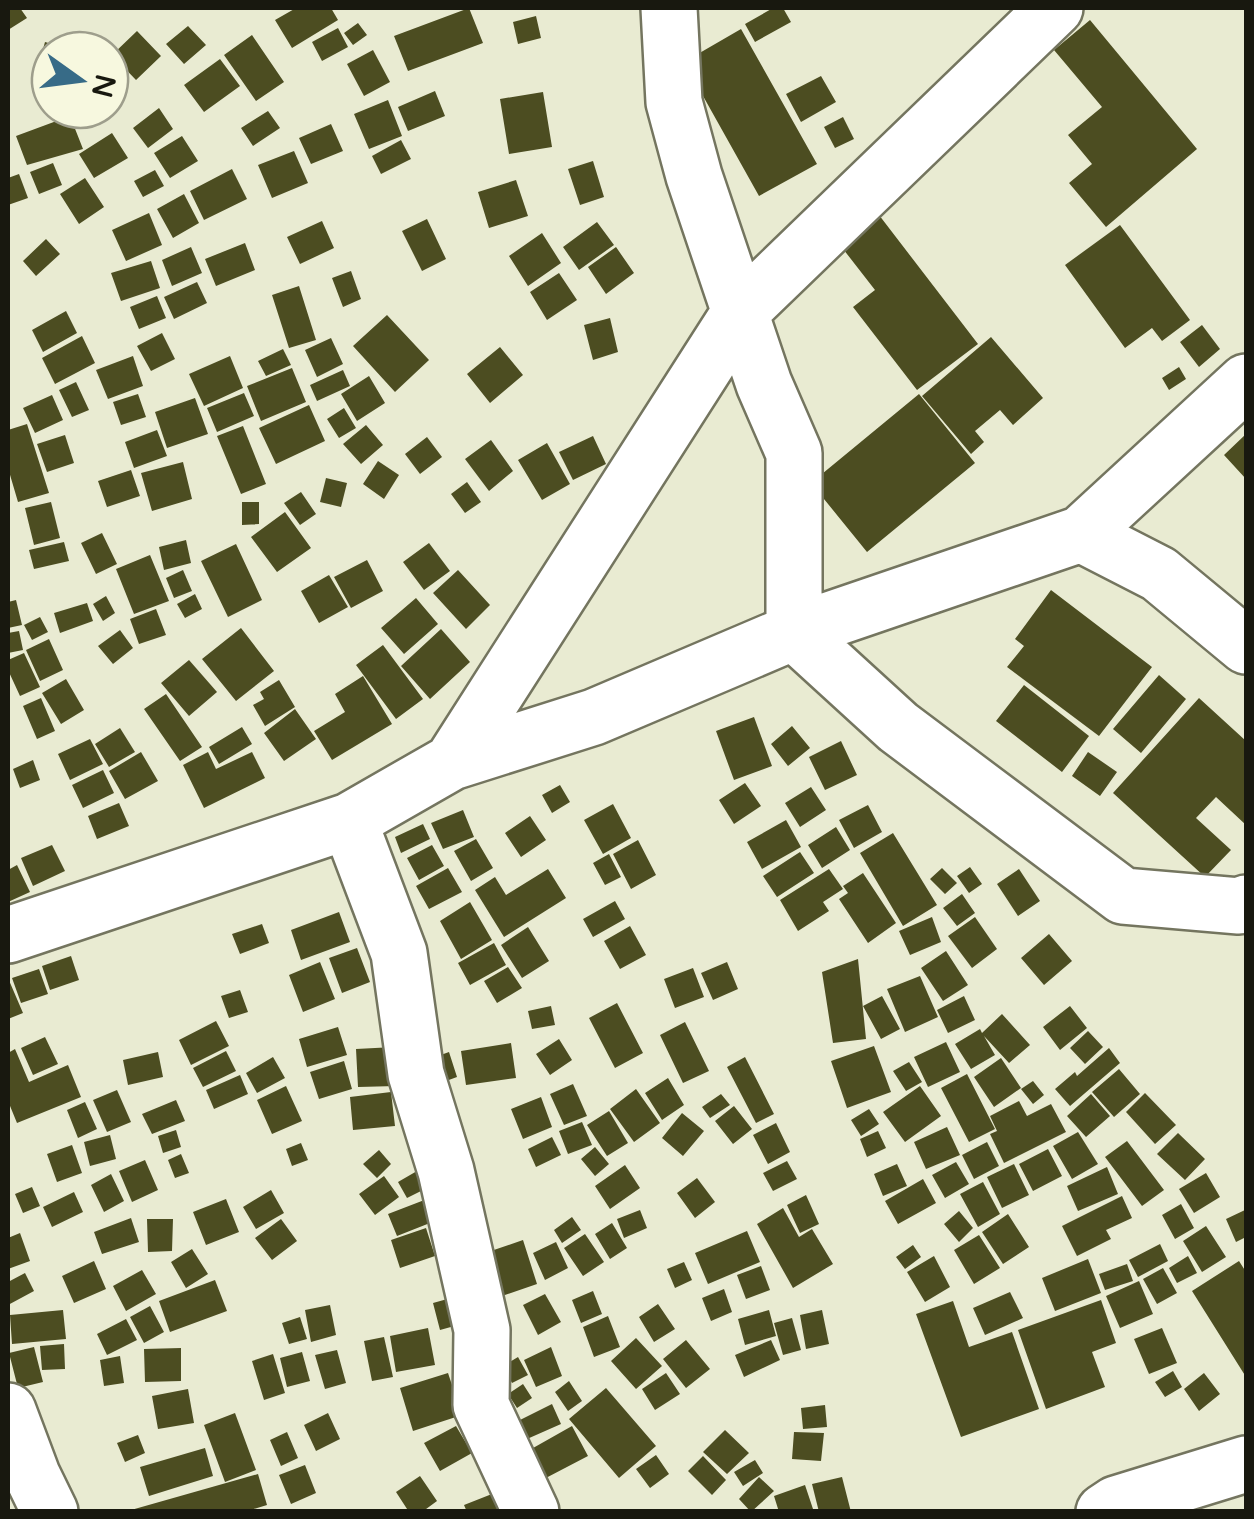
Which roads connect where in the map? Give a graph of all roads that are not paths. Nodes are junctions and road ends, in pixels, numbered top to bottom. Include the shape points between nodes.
1 (670, 8) edge
2 (1055, 8) edge
3 (740, 312) junction
4 (1246, 382) edge
5 (1081, 534) junction
6 (794, 632) junction
7 (1246, 646) edge
8 (452, 762) junction
9 (349, 821) junction
10 (1246, 902) edge
11 (8, 935) edge
12 (8, 1411) edge
13 (1246, 1464) edge
14 (50, 1512) edge
15 (531, 1512) edge
16 (1104, 1512) edge

1 - 3 street via 674,102
2 - 3 street
3 - 6 street via 794,453
3 - 8 street
4 - 5 street
5 - 6 street
5 - 7 street via 1159,574
6 - 8 street via 594,716
6 - 10 street via 898,727 1123,896
8 - 9 street
9 - 11 street
9 - 15 street via 399,953 416,1074 482,1330 481,1405
12 - 14 street
13 - 16 street

